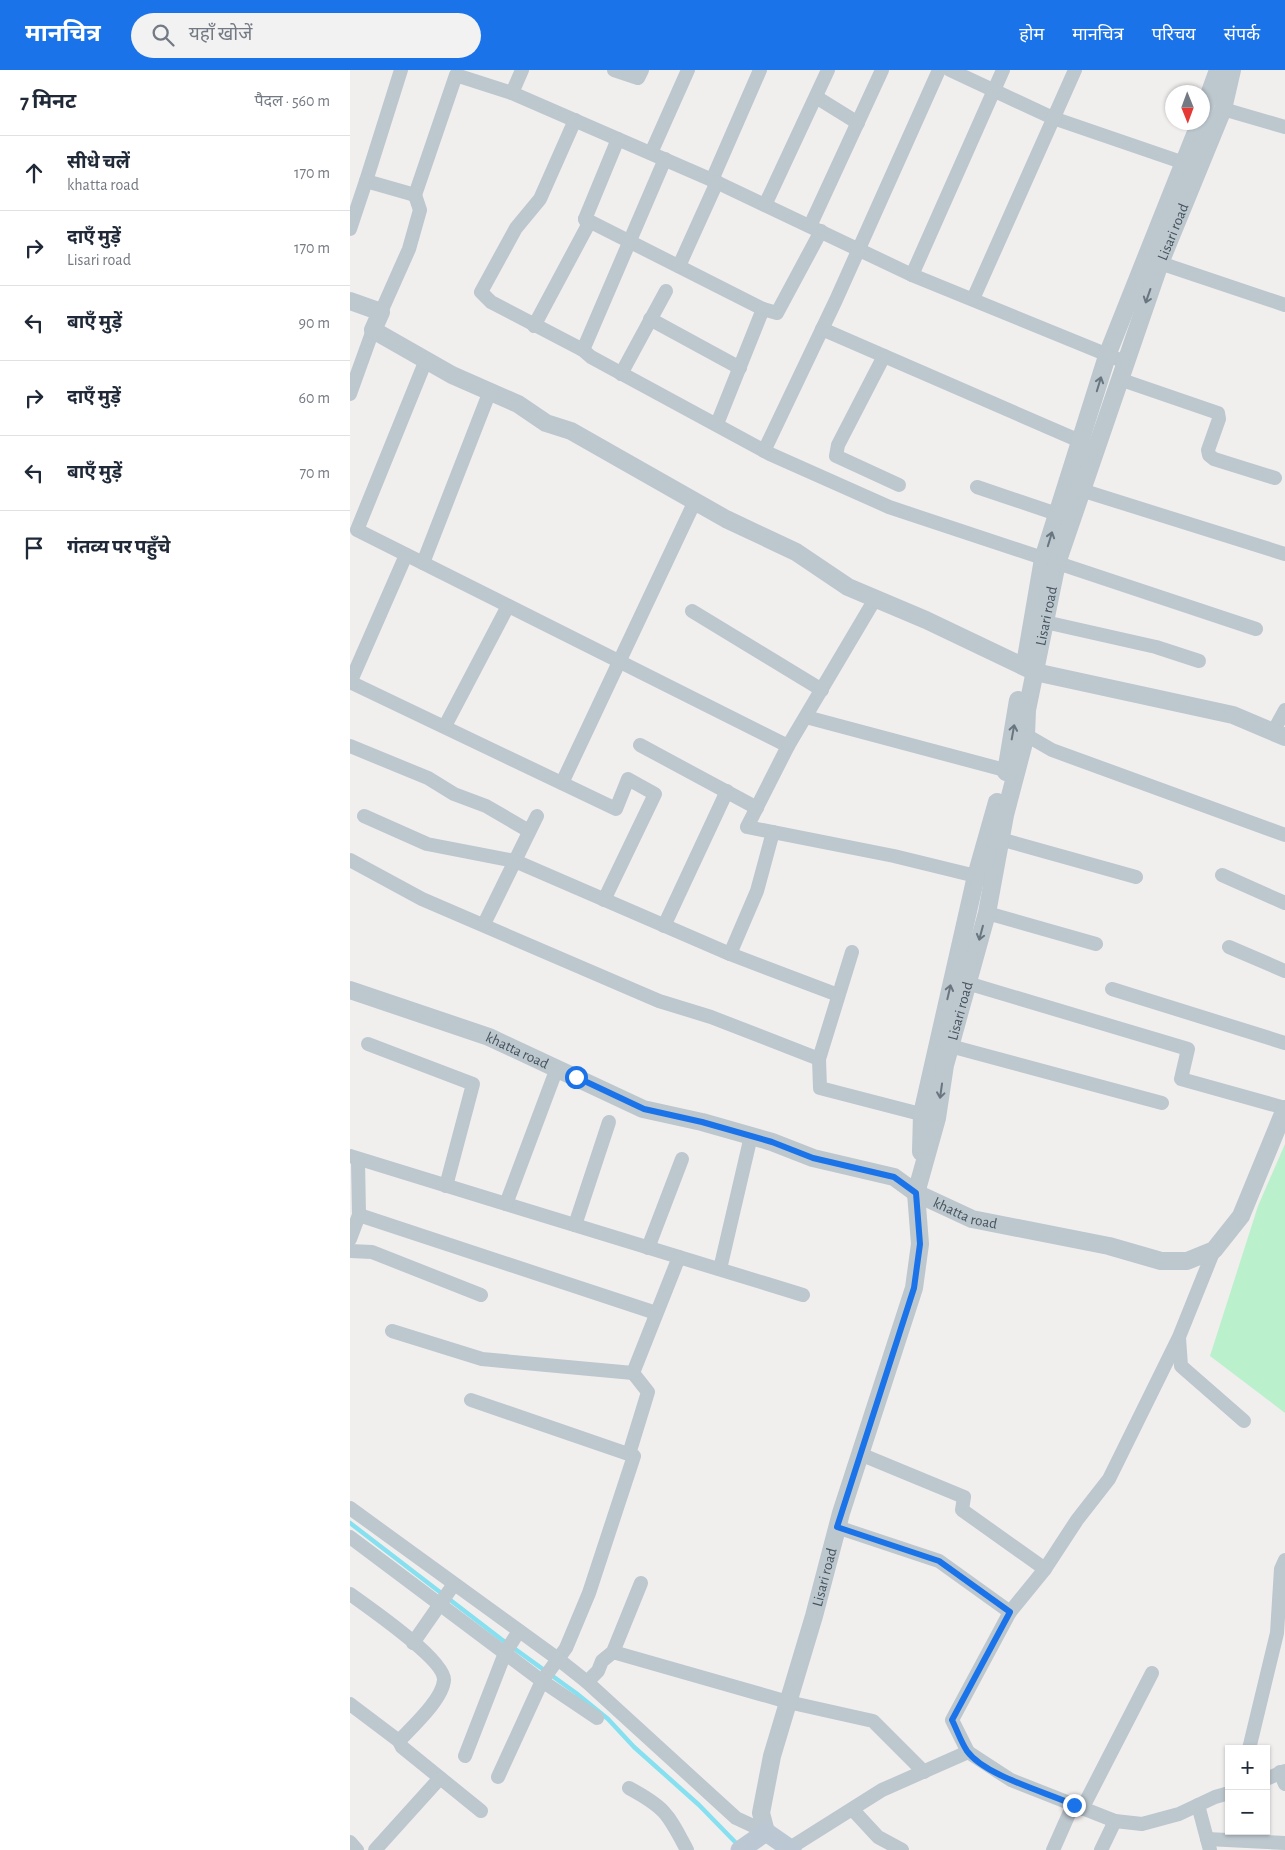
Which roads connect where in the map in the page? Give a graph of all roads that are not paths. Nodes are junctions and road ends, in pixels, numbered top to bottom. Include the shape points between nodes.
1 (401, 70) edge
2 (522, 70) edge
3 (614, 70) edge
4 (642, 70) edge
5 (688, 70) edge
6 (760, 70) edge
7 (828, 70) edge
8 (882, 70) edge
9 (939, 70) edge
10 (950, 70) edge
11 (1003, 70) edge
12 (1075, 70) edge
13 (1218, 70) edge
14 (1232, 70) edge
15 (994, 91) junction
16 (1210, 92) edge
17 (512, 93) junction
18 (816, 97) junction
19 (1223, 109) junction
20 (1053, 118) junction
21 (575, 120) junction
22 (858, 123) junction
23 (1285, 127) edge
24 (1199, 130) edge
25 (618, 139) junction
26 (651, 153) junction
27 (665, 159) junction
28 (1192, 166) junction
29 (366, 181) junction
30 (715, 181) junction
31 (415, 195) junction
32 (765, 205) junction
33 (585, 219) junction
34 (815, 229) junction
35 (350, 230) edge
36 (631, 242) junction
37 (859, 250) junction
38 (1160, 264) junction
39 (679, 266) junction
40 (912, 275) junction
41 (666, 291) dead end
42 (973, 299) junction
43 (350, 301) edge
44 (1285, 304) edge
45 (763, 309) junction
46 (382, 312) junction
47 (650, 319) junction
48 (534, 326) junction
49 (822, 329) junction
50 (373, 330) junction
51 (583, 350) junction
52 (1108, 353) junction
53 (884, 356) junction
54 (426, 360) junction
55 (1126, 362) junction
56 (740, 368) junction
57 (621, 374) junction
58 (1120, 378) junction
59 (490, 391) junction
60 (350, 394) edge
61 (717, 424) junction
62 (1088, 445) junction
63 (764, 451) junction
64 (1275, 478) dead end
65 (899, 484) dead end
66 (977, 487) dead end
67 (1081, 490) junction
68 (695, 501) junction
69 (1064, 516) junction
70 (354, 528) edge
71 (406, 554) junction
72 (1285, 554) edge
73 (1050, 561) junction
74 (422, 562) junction
75 (875, 599) junction
76 (508, 606) junction
77 (692, 611) dead end
78 (1045, 622) junction
79 (1256, 629) dead end
80 (1199, 661) dead end
81 (620, 662) junction
82 (1030, 669) junction
83 (350, 682) edge
84 (822, 690) junction
85 (1285, 710) edge
86 (806, 717) junction
87 (445, 726) junction
88 (1026, 735) junction
89 (1279, 735) edge
90 (640, 745) dead end
91 (350, 746) edge
92 (788, 746) junction
93 (1011, 772) junction
94 (562, 783) junction
95 (727, 791) junction
96 (756, 808) junction
97 (364, 816) dead end
98 (537, 816) dead end
99 (530, 831) junction
100 (774, 832) junction
101 (1285, 835) edge
102 (1000, 839) junction
103 (350, 860) edge
104 (515, 861) junction
105 (1222, 875) dead end
106 (1136, 877) dead end
107 (984, 878) junction
108 (604, 900) junction
109 (1285, 903) edge
110 (987, 913) junction
111 (484, 924) junction
112 (664, 926) junction
113 (1096, 944) dead end
114 (1229, 947) dead end
115 (852, 952) dead end
116 (730, 954) junction
117 (1285, 970) edge
118 (967, 983) junction
119 (1112, 989) dead end
120 (350, 990) edge
121 (838, 995) junction
122 (1285, 1042) edge
123 (368, 1044) dead end
124 (950, 1046) junction
125 (818, 1059) junction
126 (557, 1068) junction
127 (1162, 1103) dead end
128 (1285, 1109) edge
129 (930, 1116) junction
130 (609, 1122) dead end
131 (751, 1136) junction
132 (354, 1158) edge
133 (682, 1159) dead end
134 (446, 1186) junction
135 (918, 1186) junction
136 (506, 1204) junction
137 (359, 1215) junction
138 (575, 1225) junction
139 (350, 1239) edge
140 (648, 1248) junction
141 (350, 1250) edge
142 (1214, 1250) junction
143 (679, 1257) junction
144 (720, 1270) junction
145 (481, 1295) dead end
146 (803, 1295) dead end
147 (656, 1313) junction
148 (392, 1331) dead end
149 (1178, 1337) junction
150 (633, 1373) junction
151 (471, 1400) dead end
152 (1244, 1422) dead end
153 (628, 1454) junction
154 (860, 1454) junction
155 (350, 1508) edge
156 (837, 1527) junction
157 (350, 1537) edge
158 (1285, 1560) edge
159 (1045, 1569) junction
160 (641, 1583) dead end
161 (454, 1584) junction
162 (350, 1594) edge
163 (440, 1606) junction
164 (1010, 1612) junction
165 (1281, 1620) edge
166 (519, 1630) junction
167 (413, 1642) junction
168 (613, 1652) junction
169 (505, 1653) junction
170 (558, 1659) junction
171 (1152, 1674) dead end
172 (542, 1681) junction
173 (587, 1682) junction
174 (788, 1702) junction
175 (350, 1704) edge
176 (597, 1718) dead end
177 (399, 1740) junction
178 (1250, 1745) edge
179 (968, 1752) junction
180 (465, 1756) dead end
181 (924, 1772) junction
182 (1283, 1776) edge
183 (498, 1777) dead end
184 (440, 1778) junction
185 (1270, 1778) edge
186 (629, 1788) dead end
187 (1225, 1795) edge
188 (1198, 1805) junction
189 (1078, 1807) junction
190 (853, 1810) junction
191 (481, 1811) dead end
192 (1114, 1821) junction
193 (766, 1832) junction
194 (350, 1842) edge
195 (1285, 1843) edge
196 (1208, 1845) edge
197 (886, 1847) edge
198 (744, 1848) edge
199 (791, 1849) edge
200 (356, 1850) edge
201 (375, 1850) edge
202 (687, 1850) edge
203 (902, 1850) edge
204 (1053, 1850) edge
205 (1101, 1850) edge

1 - 29 street
2 - 17 street
3 - 4 street via 638,78
5 - 26 street
6 - 30 street
7 - 18 street
8 - 22 street
9 - 37 street
10 - 15 street
11 - 15 street
12 - 20 street
13 - 16 street
14 - 19 street, Lisari road
15 - 20 street
15 - 40 street
17 - 21 street
17 - 31 street via 456,75
18 - 22 street
18 - 32 street
19 - 23 street
19 - 28 street, Lisari road
20 - 28 street
20 - 42 street
21 - 25 street
21 - 48 street via 540,199 516,228 481,292 491,302
22 - 34 street
24 - 28 street, Lisari road
25 - 26 street
25 - 33 street
26 - 27 street
27 - 30 street
27 - 36 street
28 - 38 street, Lisari road
28 - 52 street, Lisari road
29 - 31 street
29 - 35 street
30 - 32 street
30 - 39 street
31 - 46 street via 420,210 408,250
32 - 34 street
33 - 36 street
33 - 48 street via 588,225
34 - 37 street
34 - 45 street via 777,314
36 - 39 street
36 - 51 street
37 - 40 street
37 - 49 street
38 - 44 street
38 -> 55 street, Lisari road
39 - 45 street
40 - 42 street
41 - 47 street
42 - 52 street
43 - 46 street
45 - 56 street
46 - 50 street
47 - 56 street
47 - 57 street
48 - 51 street
49 - 53 street
49 - 63 street
50 - 54 street
50 - 60 street
51 - 57 street
52 - 55 street
62 -> 52 street, Lisari road
53 - 62 street
53 - 65 street via 838,445 836,456
54 - 59 street
54 - 70 street
55 - 58 street, Lisari road
56 - 61 street
57 - 61 street
58 - 62 street, Lisari road
58 - 64 street via 1218,412 1209,455
59 - 68 street via 518,404 546,423 571,430
59 - 74 street
61 - 63 street
62 - 67 street, Lisari road
62 - 69 street, Lisari road
63 - 73 street via 889,507
66 - 69 street
67 - 69 street, Lisari road
67 - 72 street
68 - 75 street via 796,552 848,587
68 - 81 street
69 - 73 street, Lisari road
70 - 71 street
71 - 74 street
71 - 83 street
73 - 78 street, Lisari road
73 - 79 street
73 - 82 street, Lisari road
74 - 76 street
75 - 82 street
75 - 84 street
76 - 81 street
76 - 87 street
77 - 84 street
78 - 80 street via 1156,647
78 - 82 street, Lisari road
81 - 92 street
81 - 94 street
82 - 88 street, Lisari road
82 - 89 street via 1233,715
93 -> 82 street, Lisari road
83 - 87 street
84 - 86 street
85 - 89 street
86 - 92 street
86 - 93 street
87 - 94 street
88 - 93 street, Lisari road
88 - 101 street via 1052,750
90 - 95 street
91 - 99 street via 428,778
92 - 96 street
93 - 102 street, Lisari road
93 - 107 street, Lisari road
94 - 108 street via 616,809 628,779 655,794
95 - 96 street
95 - 112 street
96 - 100 street via 747,827
97 - 104 street via 427,844
98 - 99 street
99 - 104 street
100 - 107 street
100 - 116 street via 756,891
102 - 106 street
102 - 107 street, Lisari road
103 - 111 street via 422,899
104 - 108 street
104 - 111 street
105 - 109 street
107 - 110 street, Lisari road
129 -> 107 street, Lisari road
108 - 112 street
110 - 113 street
110 -> 118 street, Lisari road
111 - 125 street via 659,1000
112 - 116 street
114 - 117 street
115 - 121 street
116 - 121 street
118 - 124 street, Lisari road
118 - 128 street via 1188,1049 1181,1079
119 - 122 street
120 - 126 street, khatta road via 490,1037
121 - 125 street
123 - 134 street via 473,1084
124 - 127 street
124 -> 129 street, Lisari road
125 - 129 street via 820,1088
126 - 131 street, khatta road via 644,1109
126 - 136 street
128 - 142 street, khatta road via 1241,1216
129 - 135 street, Lisari road
130 - 138 street
131 - 135 street, khatta road via 813,1158 894,1177
131 - 144 street
132 - 134 street
132 - 137 street
133 - 140 street
134 - 136 street
135 - 142 street, khatta road via 972,1219 1108,1246 1161,1261 1187,1261
135 - 154 street, Lisari road via 920,1244 914,1288
136 - 138 street
137 - 139 street
137 - 147 street
138 - 140 street
140 - 143 street
141 - 145 street via 372,1252
142 - 149 street
143 - 144 street
143 - 147 street
144 - 146 street
147 - 150 street
148 - 150 street via 482,1359
149 - 152 street via 1181,1366
149 - 159 street via 1108,1479
150 - 153 street via 648,1392
151 - 153 street
153 - 170 street via 634,1456 589,1593 566,1648
154 - 156 street, Lisari road
154 - 159 street via 964,1497 962,1510
155 - 161 street
156 - 164 street via 939,1561
156 - 174 street, Lisari road
157 - 163 street
158 - 165 street via 1281,1569
159 - 164 street
160 - 168 street
161 - 163 street
161 - 166 street
162 - 167 street
163 - 167 street
163 - 169 street
164 - 179 street via 952,1720
165 - 178 street
166 - 169 street
166 - 170 street
167 - 177 street via 443,1671 444,1681 439,1695
168 - 173 street
168 - 174 street
169 - 172 street
169 - 180 street
170 - 172 street
170 - 173 street
171 - 189 street
172 - 176 street
172 - 183 street
173 - 193 street via 736,1818
174 - 181 street via 873,1721
174 - 193 street, Lisari road via 772,1756 761,1813
175 - 177 street
177 - 184 street via 402,1747
179 - 181 street
179 - 189 street via 1011,1780
181 - 190 street via 882,1790
182 - 185 street
184 - 191 street
184 - 201 street
186 - 202 street via 664,1810
187 - 188 street
188 - 192 street via 1142,1824
188 - 196 street
189 - 192 street
189 - 204 street
190 - 197 street
190 - 199 street
192 - 205 street
193 - 198 main road
193 - 199 main road
194 - 200 street
195 - 196 street
197 - 203 street

